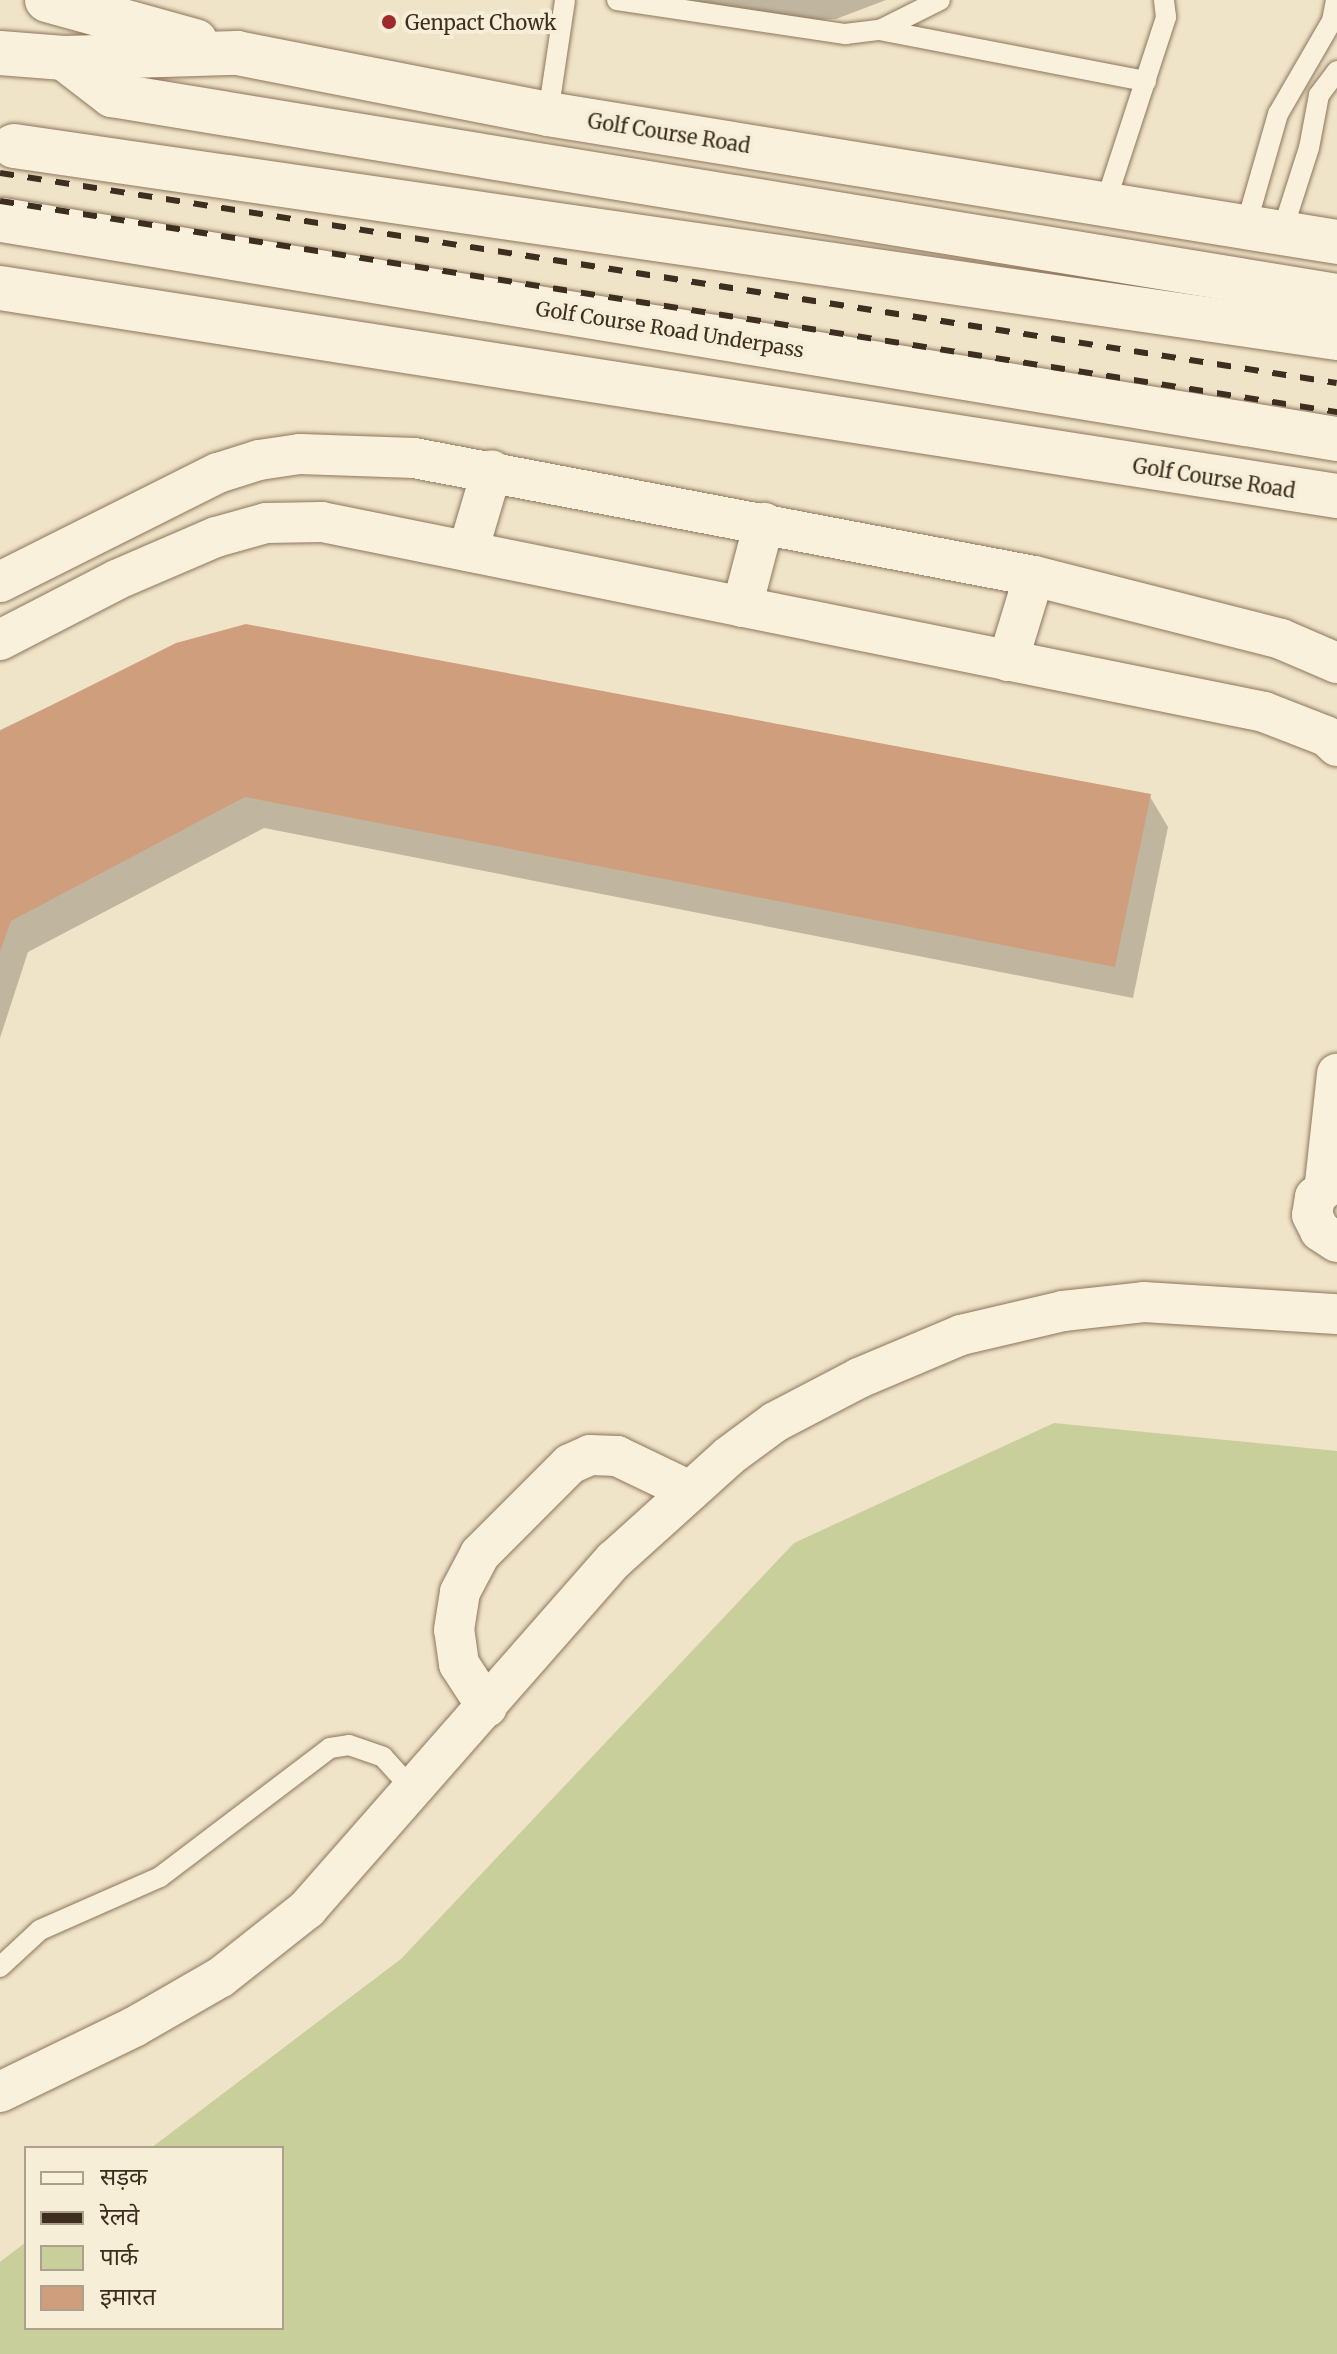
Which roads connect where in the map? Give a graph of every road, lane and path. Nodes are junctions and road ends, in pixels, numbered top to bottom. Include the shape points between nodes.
1 (47, 0) edge
2 (565, 0) edge
3 (617, 0) edge
4 (940, 0) edge
5 (1164, 0) edge
6 (1336, 0) edge
7 (880, 30) junction
8 (237, 53) junction
9 (34, 56) edge
10 (1337, 71) edge
11 (1146, 81) junction
12 (0, 88) edge
13 (548, 114) junction
14 (14, 146) dead end
15 (1105, 204) junction
16 (2, 220) dead end
17 (1263, 232) junction
18 (1337, 242) edge
19 (0, 288) edge
20 (1337, 296) edge
21 (1337, 338) edge
22 (1337, 439) edge
23 (492, 470) junction
24 (1337, 496) edge
25 (764, 523) junction
26 (92, 537) junction
27 (468, 551) junction
28 (1034, 576) junction
29 (116, 580) junction
30 (0, 582) edge
31 (742, 607) junction
32 (0, 640) edge
33 (1008, 661) junction
34 (1337, 663) edge
35 (1337, 746) edge
36 (1337, 1074) edge
37 (1331, 1180) edge
38 (1337, 1242) edge
39 (1337, 1314) edge
40 (690, 1491) junction
41 (487, 1707) junction
42 (414, 1791) junction
43 (0, 1967) edge
44 (0, 2092) edge

1 - 8 main road
2 - 13 lane
3 - 7 lane via 845,34
4 - 7 lane
5 - 11 lane via 1166,17
6 - 17 lane via 1332,21 1278,114
7 - 11 lane
8 - 9 main road, Golf Course Road
8 - 13 main road, Golf Course Road
9 - 12 main road
9 - 20 main road via 112,95
10 - 17 lane via 1319,95 1309,148
11 - 15 lane
13 - 15 main road, Golf Course Road
14 - 21 main road
15 - 17 main road, Golf Course Road
16 - 22 main road, Golf Course Road Underpass
17 - 18 main road, Golf Course Road
19 - 24 main road, Golf Course Road
23 - 25 street
23 - 26 street via 414,458 300,454 259,460 218,473
23 - 27 street
25 - 28 street
25 - 31 street
26 - 29 street
26 - 30 street
27 - 29 street via 322,522 266,523 216,537
27 - 31 street
28 - 33 street
28 - 34 street via 1281,639
29 - 32 street
31 - 33 street
33 - 35 street via 1264,712 1326,736
36 - 37 street
37 - 38 street via 1315,1197 1312,1215 1320,1231
39 - 40 street via 1144,1302 1063,1311 961,1335 859,1378 775,1422
40 - 41 street via 614,1560
40 - 41 street via 617,1456 590,1455 570,1464 480,1554 460,1592 454,1630 459,1664
41 - 42 street
42 - 43 lane via 383,1757 349,1745 330,1748 160,1877 40,1930
42 - 44 street via 307,1909 221,1977 134,2027

